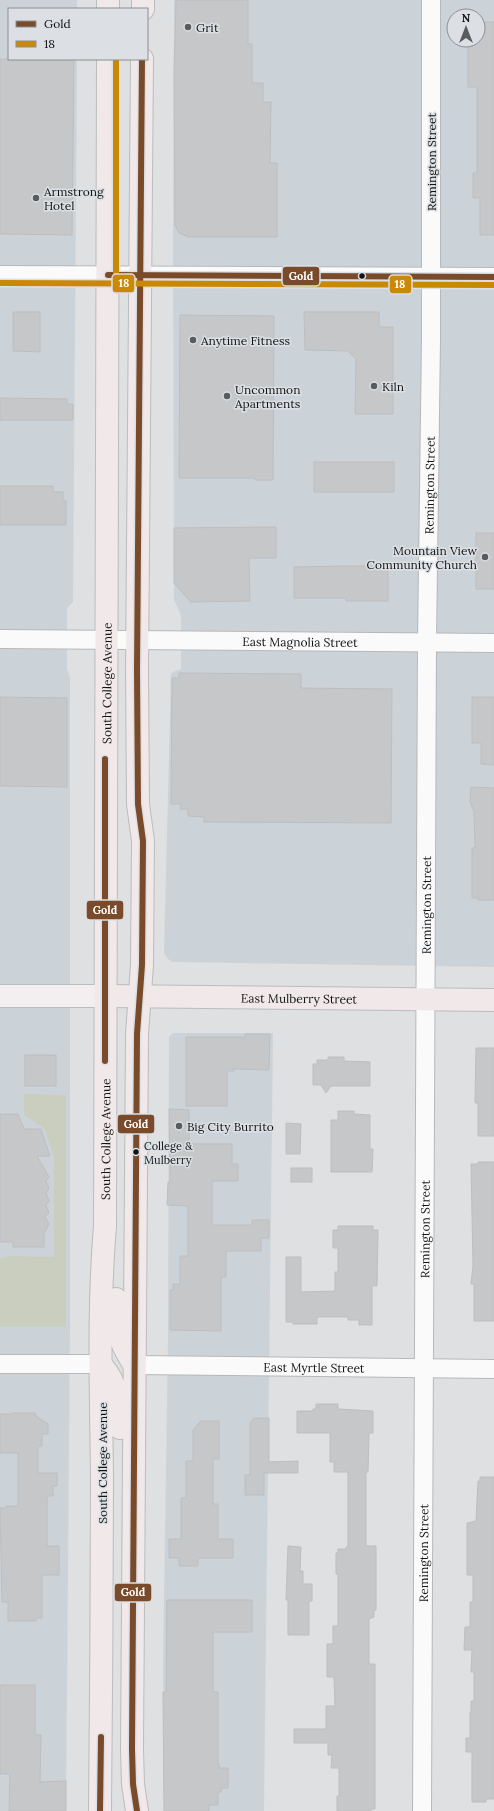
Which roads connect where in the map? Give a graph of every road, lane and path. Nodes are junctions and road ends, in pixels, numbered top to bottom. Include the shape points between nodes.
1 (431, 0) edge
2 (108, 60) edge
3 (142, 60) edge
4 (0, 275) edge
5 (108, 275) junction
6 (142, 275) junction
7 (431, 276) junction
8 (494, 277) edge
9 (0, 638) edge
10 (107, 639) junction
11 (138, 639) junction
12 (427, 642) junction
13 (494, 643) edge
14 (0, 996) edge
15 (105, 996) junction
16 (140, 997) junction
17 (425, 1000) junction
18 (494, 1000) edge
19 (105, 1226) junction
20 (0, 1364) edge
21 (101, 1364) junction
22 (134, 1365) junction
23 (423, 1368) junction
24 (494, 1369) edge
25 (133, 1524) junction
26 (100, 1811) edge
27 (137, 1811) edge
28 (422, 1811) edge

1 - 7 street, Remington Street
2 - 5 highway, South College Avenue
3 - 6 highway
4 - 5 street
5 - 6 street
5 - 10 highway, South College Avenue
6 - 7 street
6 - 11 highway
7 - 8 street
7 - 12 street, Remington Street
9 - 10 street, East Magnolia Street
10 - 11 street, East Magnolia Street
10 - 15 highway, South College Avenue
11 - 12 street, East Magnolia Street
11 - 16 highway via 138,804 142,842
12 - 13 street, East Magnolia Street
12 - 17 street, Remington Street
14 - 15 main road
15 - 16 highway, East Mulberry Street
15 - 19 highway, South College Avenue
16 - 17 highway, East Mulberry Street
16 - 22 highway via 137,1034
17 - 18 highway, East Mulberry Street
17 - 23 street, Remington Street
19 - 21 highway, South College Avenue via 102,1253
19 - 22 highway via 115,1263 116,1327 122,1345
20 - 21 street
21 - 25 highway via 111,1376 120,1403 121,1494
21 - 26 highway, South College Avenue
22 - 23 street, East Myrtle Street
22 - 25 highway
23 - 24 street, East Myrtle Street
23 - 28 street, Remington Street
25 - 27 highway via 132,1750

